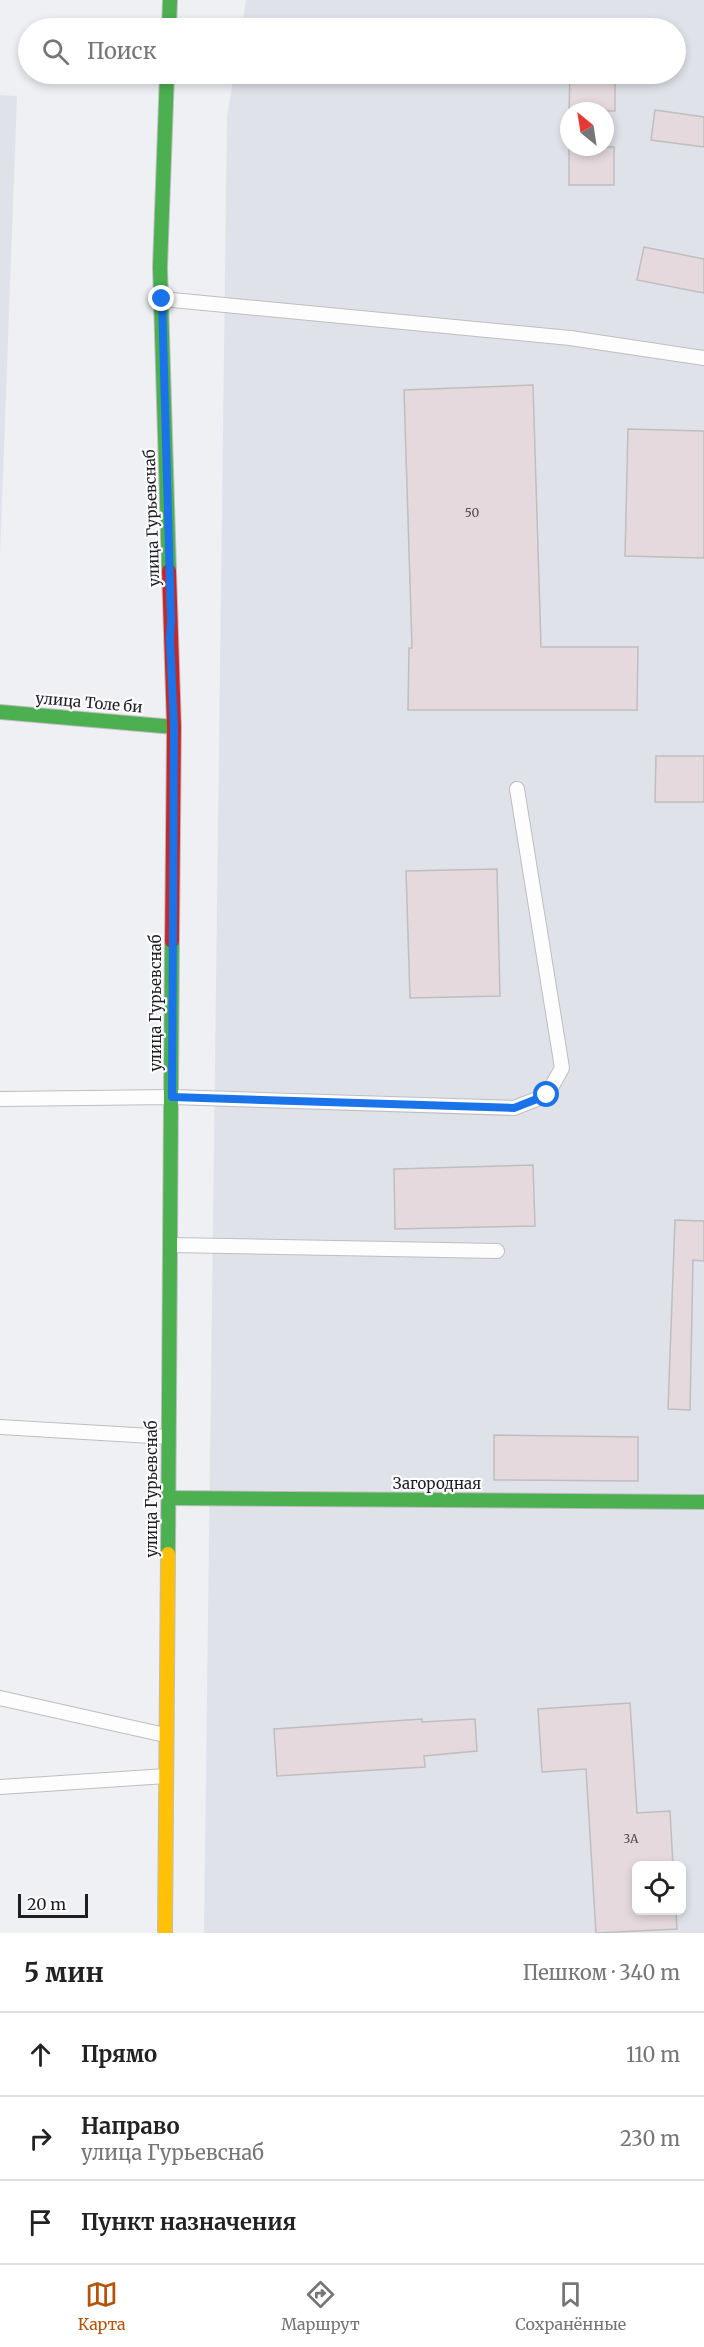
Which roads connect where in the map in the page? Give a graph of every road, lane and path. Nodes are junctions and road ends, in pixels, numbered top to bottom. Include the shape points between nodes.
1 (170, 0) edge
2 (169, 18) edge
3 (167, 84) edge
4 (162, 299) junction
5 (704, 358) edge
6 (0, 712) edge
7 (174, 727) junction
8 (517, 789) dead end
9 (172, 1097) junction
10 (0, 1099) edge
11 (170, 1245) junction
12 (497, 1251) dead end
13 (0, 1427) edge
14 (168, 1437) junction
15 (170, 1498) junction
16 (704, 1502) edge
17 (0, 1698) edge
18 (165, 1735) junction
19 (166, 1776) junction
20 (0, 1786) edge
21 (165, 1933) edge

1 - 2 street
3 - 4 street, улица Гурьевснаб
4 - 5 lane via 570,338
4 - 7 street, улица Гурьевснаб
6 - 7 street, улица Толе би
7 - 9 street, улица Гурьевснаб
8 - 9 lane via 562,1068 547,1095 514,1108
9 - 10 lane
9 - 11 street, улица Гурьевснаб
11 - 12 lane
11 - 14 street, улица Гурьевснаб
13 - 14 lane
14 - 15 street, улица Гурьевснаб
15 - 16 street, Загородная
15 - 18 street, улица Гурьевснаб
17 - 18 lane
18 - 19 street, улица Гурьевснаб
19 - 20 lane
19 - 21 street, улица Гурьевснаб

